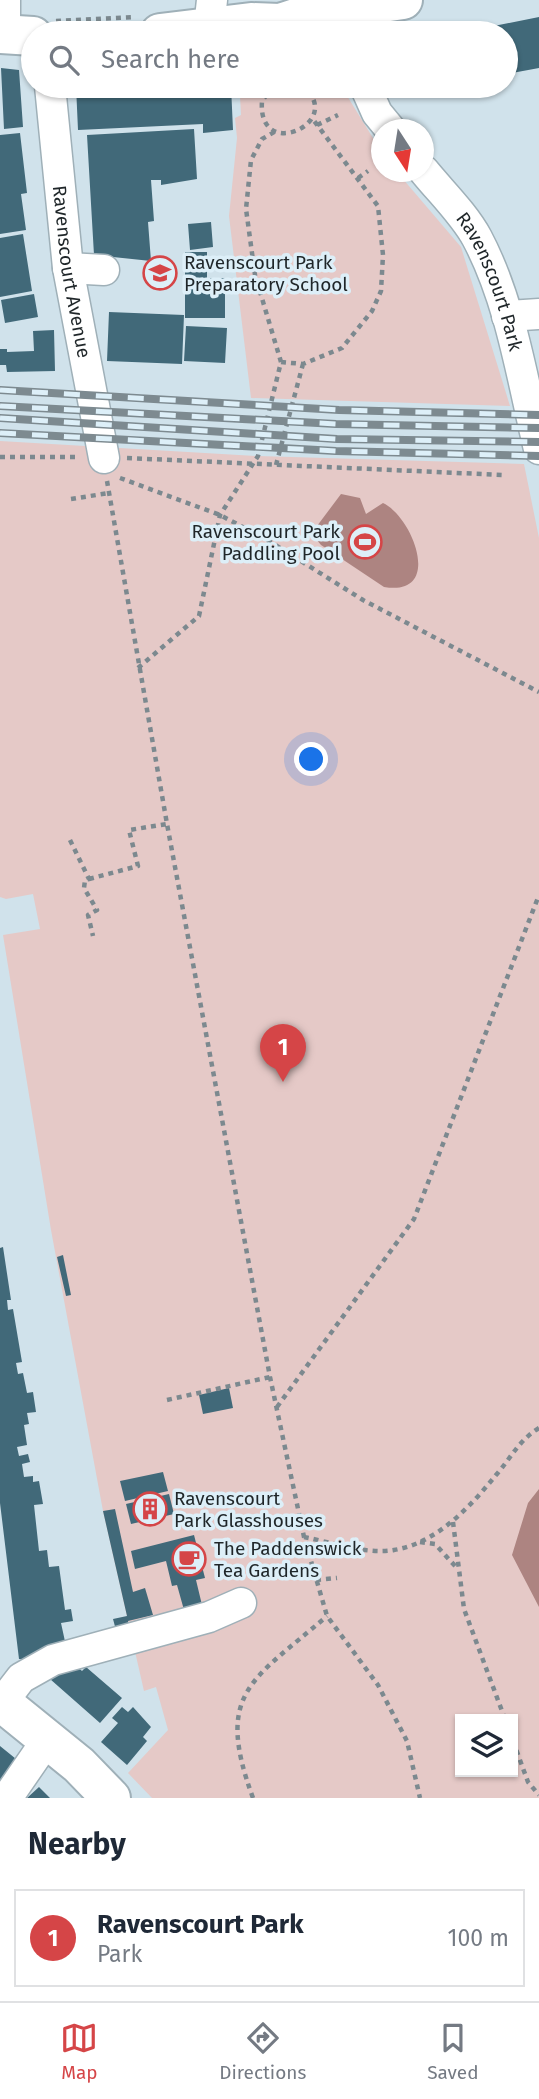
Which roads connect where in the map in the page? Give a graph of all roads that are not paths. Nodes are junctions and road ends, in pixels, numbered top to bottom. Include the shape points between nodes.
1 (403, 0) edge
2 (352, 12) edge
3 (210, 14) edge
4 (172, 21) edge
5 (246, 21) edge
6 (286, 21) edge
7 (51, 98) edge
8 (370, 98) edge
9 (382, 119) edge
10 (433, 182) edge
11 (104, 270) dead end
12 (69, 272) junction
13 (539, 314) edge
14 (507, 316) junction
15 (539, 449) edge
16 (105, 465) road end
17 (241, 1603) dead end
18 (1, 1702) edge
19 (47, 1740) junction
20 (7, 1798) edge
21 (111, 1798) edge

1 - 2 main road
2 - 6 main road via 308,14
3 - 4 main road
3 - 5 main road
7 - 12 street, Ravenscourt Avenue
8 - 9 street
10 - 14 street, Ravenscourt Park via 475,236
11 - 12 street
12 - 16 street, Ravenscourt Avenue
13 - 14 street
14 - 15 street, Ravenscourt Park
17 - 18 street via 209,1617 46,1663 21,1678
18 - 19 main road
19 - 20 street
19 - 21 main road

